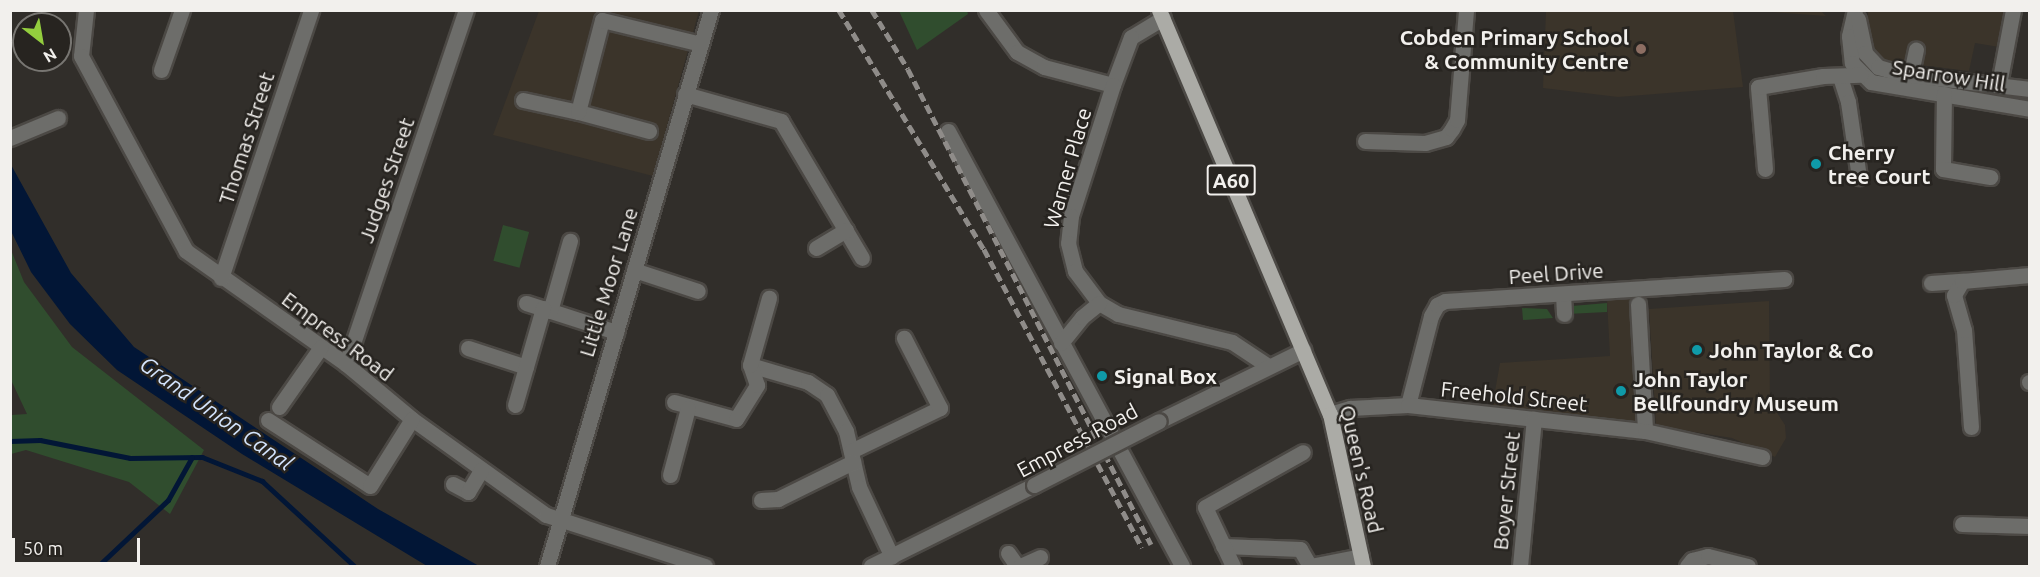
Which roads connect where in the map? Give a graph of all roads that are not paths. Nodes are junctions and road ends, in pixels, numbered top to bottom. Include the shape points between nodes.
1 (86, 10) edge
2 (182, 10) edge
3 (310, 10) edge
4 (466, 10) edge
5 (711, 10) edge
6 (986, 10) edge
7 (1466, 10) edge
8 (1857, 10) edge
9 (2013, 10) edge
10 (1161, 14) edge
11 (603, 15) edge
12 (701, 44) junction
13 (1916, 50) dead end
14 (161, 70) dead end
15 (1911, 74) junction
16 (1861, 75) junction
17 (1840, 77) junction
18 (1999, 84) junction
19 (1113, 85) junction
20 (2030, 88) edge
21 (1944, 93) junction
22 (685, 94) junction
23 (523, 100) dead end
24 (2030, 109) edge
25 (578, 112) junction
26 (58, 118) dead end
27 (948, 130) dead end
28 (649, 131) dead end
29 (10, 138) edge
30 (1365, 141) dead end
31 (1765, 169) dead end
32 (1859, 177) dead end
33 (1990, 177) dead end
34 (846, 230) junction
35 (570, 241) dead end
36 (816, 248) dead end
37 (862, 258) dead end
38 (634, 270) junction
39 (2030, 275) edge
40 (221, 278) junction
41 (1784, 279) dead end
42 (1962, 281) junction
43 (1931, 283) dead end
44 (698, 291) dead end
45 (1563, 294) junction
46 (769, 298) dead end
47 (526, 303) dead end
48 (1099, 303) junction
49 (1638, 304) dead end
50 (546, 309) junction
51 (1564, 314) dead end
52 (616, 332) junction
53 (904, 338) dead end
54 (1061, 343) junction
55 (321, 347) junction
56 (468, 348) dead end
57 (1303, 350) junction
58 (346, 364) junction
59 (750, 365) junction
60 (1268, 366) junction
61 (526, 367) junction
62 (514, 405) dead end
63 (1408, 405) junction
64 (279, 407) dead end
65 (1330, 414) junction
66 (412, 419) junction
67 (1534, 419) junction
68 (268, 420) dead end
69 (1971, 427) dead end
70 (1645, 431) junction
71 (1303, 452) dead end
72 (852, 457) junction
73 (1762, 457) dead end
74 (481, 470) junction
75 (670, 475) dead end
76 (453, 484) dead end
77 (760, 500) dead end
78 (558, 521) junction
79 (1962, 524) dead end
80 (2030, 526) edge
81 (1223, 546) junction
82 (892, 557) junction
83 (1040, 557) dead end
84 (1362, 561) edge
85 (1015, 562) edge
86 (1310, 566) edge
87 (547, 567) edge
88 (705, 567) edge
89 (871, 567) edge
90 (1182, 567) edge
91 (1233, 567) edge
92 (1520, 567) edge
93 (1687, 567) edge
94 (1748, 567) edge

1 - 40 street, Empress Road via 80,44 88,74 186,251
2 - 14 street
3 - 40 street, Thomas Street
4 - 58 street, Judges Street
5 - 12 street, Little Moor Lane
6 - 19 street via 1017,52 1044,68
7 - 30 street via 1457,120 1446,138 1425,143
8 - 15 street, Sparrow Hill via 1858,34 1865,53 1878,67
8 - 16 street, Sparrow Hill via 1849,49 1852,63
9 - 18 street
10 - 19 street, Warner Place via 1131,37
10 - 57 main road, A60
11 - 12 street
11 - 25 street
12 - 22 street, Little Moor Lane
13 - 15 street
15 - 18 street, Sparrow Hill
16 - 17 street
16 - 21 street, Sparrow Hill via 1887,87
17 - 31 street via 1758,87
17 - 32 street via 1848,102
18 - 20 street, Sparrow Hill
19 - 48 street, Warner Place via 1071,216 1068,243 1075,271
21 - 24 street, Sparrow Hill
21 - 33 street via 1943,169
22 - 34 street via 782,121
22 - 38 street, Little Moor Lane
23 - 25 street
25 - 28 street
26 - 29 street
27 - 54 street
34 - 36 street
34 - 37 street
35 - 50 street
38 - 44 street
38 - 52 street, Little Moor Lane
39 - 42 street
40 - 55 street, Empress Road
41 - 45 street, Peel Drive
42 - 43 street
42 - 69 street via 1954,295 1964,330
45 - 51 street
45 - 63 street, Peel Drive via 1437,305
46 - 59 street
47 - 50 street
48 - 54 street
48 - 60 street, Warner Place via 1118,314 1232,342
49 - 70 street
50 - 52 street
50 - 61 street
52 - 78 street, Little Moor Lane
53 - 72 street via 939,408
54 - 90 street
55 - 58 street, Empress Road
55 - 64 street
56 - 61 street
57 - 60 street, Empress Road
57 - 65 main road, Queen's Road / A60
58 - 66 street, Empress Road
59 - 72 street via 808,382 827,395 846,431
59 - 75 street via 757,385 736,419 681,405
60 - 82 street, Empress Road, bridge
61 - 62 street
63 - 65 street, Freehold Street via 1350,408
63 - 67 street, Freehold Street
65 - 84 main road, Queen's Road / A60
66 - 68 street via 370,486
66 - 74 street, Empress Road
67 - 70 street, Freehold Street
67 - 92 street, Boyer Street
70 - 73 street, Freehold Street
71 - 81 street via 1204,507
72 - 77 street via 778,499
72 - 82 street via 863,497
74 - 76 street via 468,492
74 - 78 street, Empress Road
78 - 87 street, Little Moor Lane
78 - 88 street, Empress Road
79 - 80 street
81 - 86 street via 1300,549
81 - 91 street
82 - 89 street, Empress Road
83 - 85 street
84 - 86 street
93 - 94 street via 1692,560 1708,556

